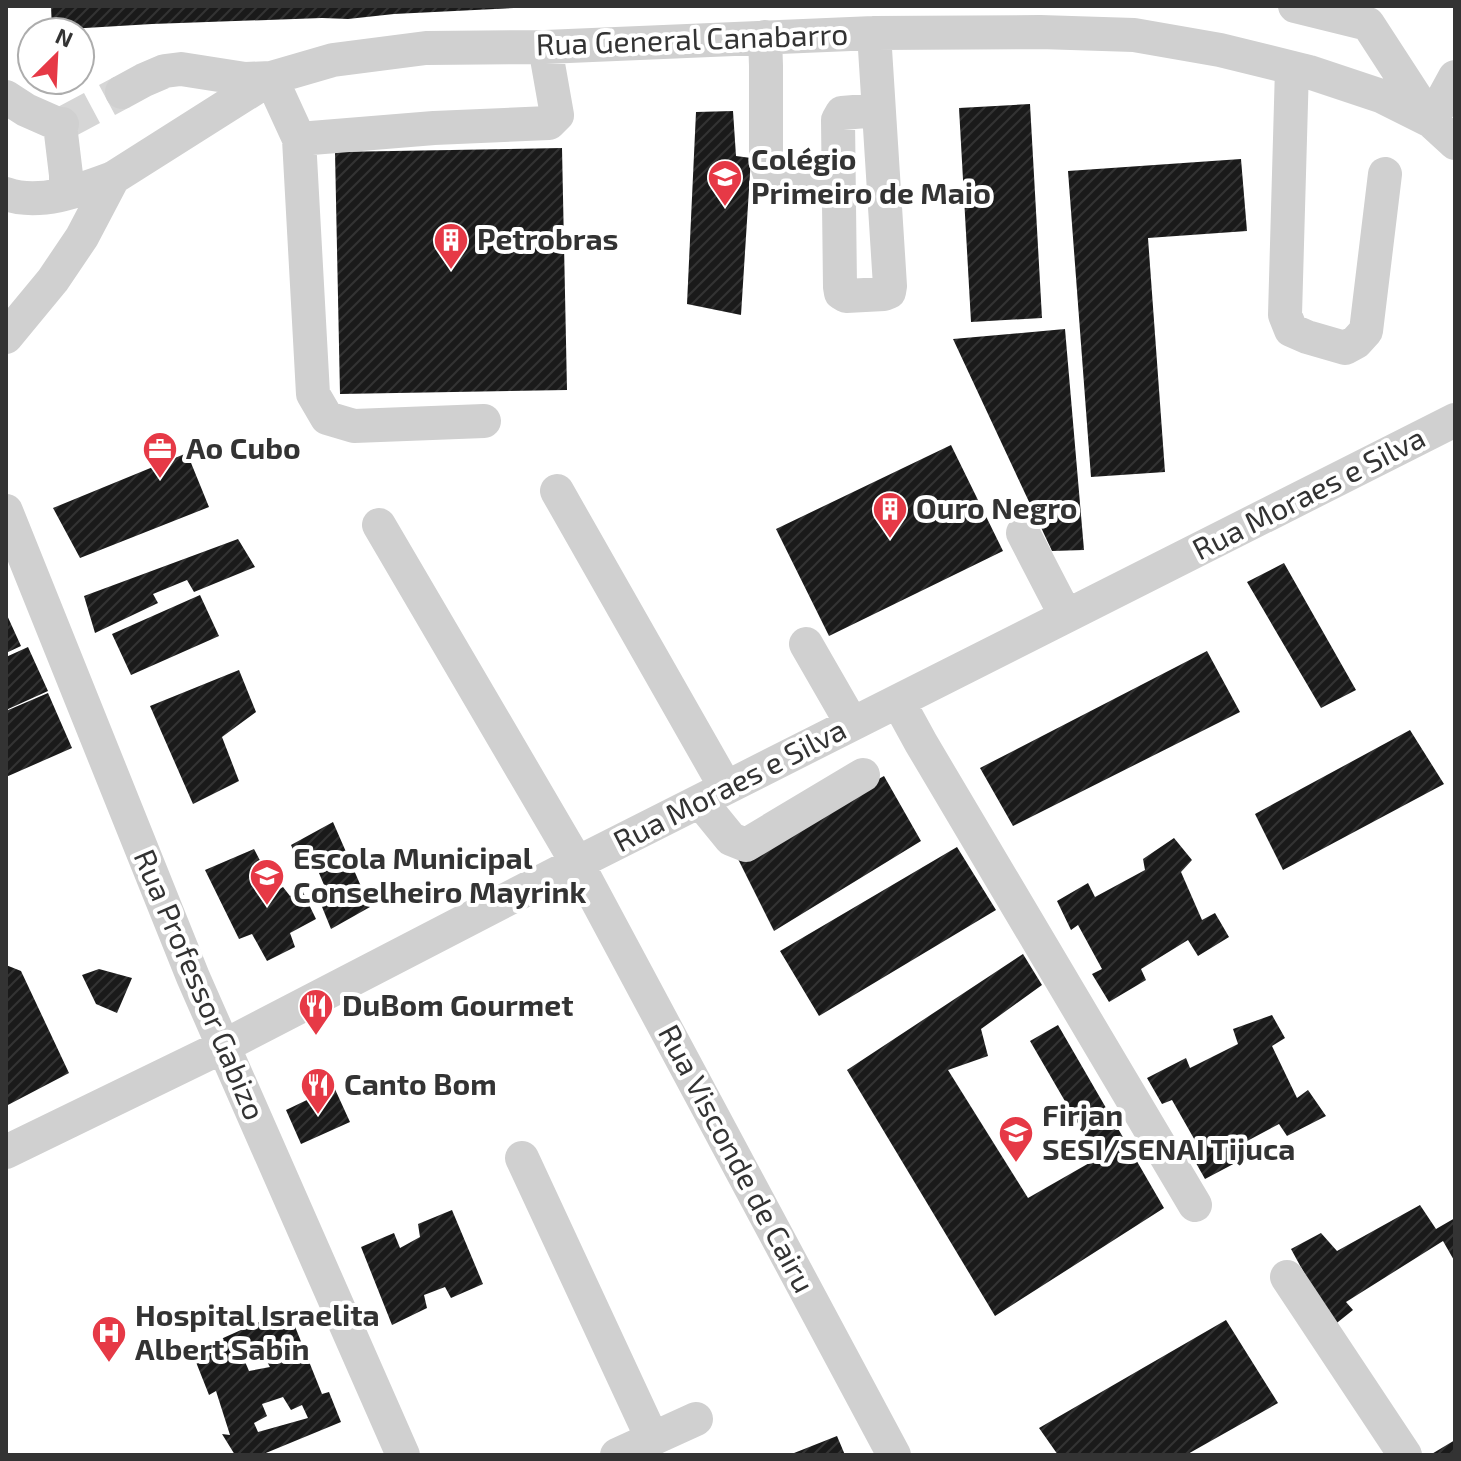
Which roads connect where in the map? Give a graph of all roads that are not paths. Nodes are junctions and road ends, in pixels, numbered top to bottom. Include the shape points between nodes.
1 (1295, 6) edge
2 (874, 33) junction
3 (765, 37) junction
4 (545, 47) junction
5 (1292, 68) junction
6 (1455, 77) edge
7 (271, 78) junction
8 (122, 92) tunnel mouth
9 (6, 97) edge
10 (878, 110) junction
11 (1443, 132) edge
12 (299, 139) junction
13 (1385, 174) dead end
14 (113, 178) junction
15 (838, 179) junction
16 (66, 193) junction
17 (6, 194) edge
18 (6, 297) edge
19 (6, 304) edge
20 (6, 337) edge
21 (1455, 420) edge
22 (484, 421) dead end
23 (557, 491) dead end
24 (6, 511) edge
25 (379, 525) dead end
26 (1023, 533) dead end
27 (1066, 616) junction
28 (806, 644) dead end
29 (898, 701) junction
30 (852, 724) junction
31 (863, 775) dead end
32 (713, 794) junction
33 (577, 863) junction
34 (224, 1046) junction
35 (6, 1152) edge
36 (522, 1158) dead end
37 (1195, 1205) dead end
38 (1287, 1277) dead end
39 (696, 1419) dead end
40 (652, 1438) junction
41 (403, 1455) edge
42 (617, 1455) edge
43 (894, 1455) edge
44 (1405, 1455) edge

1 - 11 street via 1368,24
2 - 3 street, Rua General Canabarro
2 - 5 street, Rua General Canabarro via 1134,35
2 - 10 street
3 - 4 street, Rua General Canabarro
3 - 15 street via 769,172
4 - 7 street, Rua General Canabarro via 394,51 333,60
4 - 12 street via 557,115 549,123
5 - 11 street, Rua General Canabarro via 1381,96
5 - 13 street via 1285,315 1291,330 1345,348 1366,331
6 - 11 street
7 - 8 street via 181,69
7 - 12 street
7 - 14 street, Rua General Canabarro
9 - 16 street via 61,125
10 - 15 street via 839,115
10 - 15 street via 889,292 841,293
12 - 22 street via 313,394 327,418 354,426
14 - 16 street
14 - 20 street, Rua General Canabarro via 75,248
16 - 17 street via 30,199
18 - 19 street
21 - 27 street, Rua Moraes e Silva
23 - 32 street
24 - 34 street, Rua Professor Gabizo
25 - 33 street, Rua Visconde de Cairu
26 - 27 street
27 - 29 street, Rua Moraes e Silva
28 - 30 street
29 - 30 street, Rua Moraes e Silva
29 - 37 street
30 - 32 street, Rua Moraes e Silva
31 - 32 street via 746,845 731,839
32 - 33 street, Rua Moraes e Silva
33 - 34 street, Rua Moraes e Silva
33 - 43 street, Rua Visconde de Cairu
34 - 35 street, Rua Moraes e Silva
34 - 41 street, Rua Professor Gabizo
36 - 40 street
38 - 44 street
39 - 40 street
40 - 42 street

